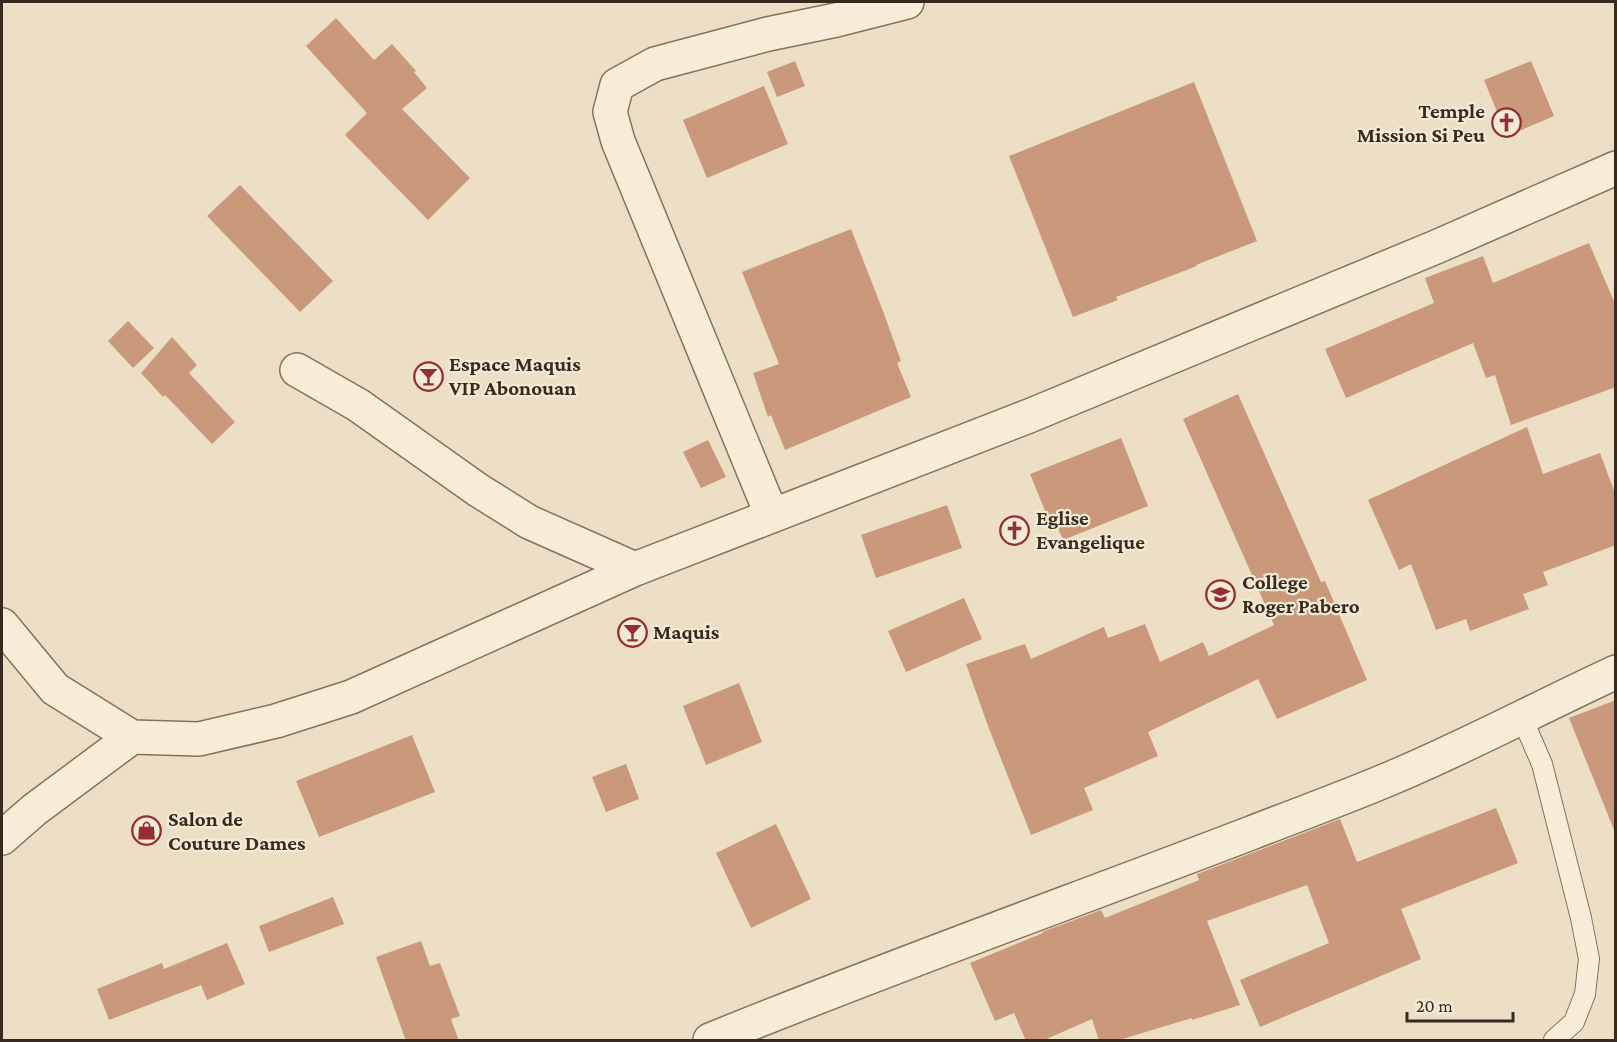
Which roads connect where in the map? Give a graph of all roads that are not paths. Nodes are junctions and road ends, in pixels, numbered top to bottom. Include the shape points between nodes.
1 (907, 2) edge
2 (1616, 168) edge
3 (297, 370) dead end
4 (772, 516) junction
5 (635, 569) junction
6 (2, 625) edge
7 (1616, 672) edge
8 (1522, 718) junction
9 (132, 737) junction
10 (2, 838) edge
11 (710, 1041) edge
12 (1554, 1041) edge

1 - 4 street via 655,64 617,85 610,112 618,141
2 - 4 street via 1040,412
3 - 5 street via 358,405 529,522
4 - 5 street
5 - 9 street via 351,697 276,721 199,739
6 - 9 street via 55,689
7 - 8 street
8 - 11 street via 1388,780
8 - 12 lane via 1542,764 1589,959 1585,994 1575,1022
9 - 10 street via 33,810

